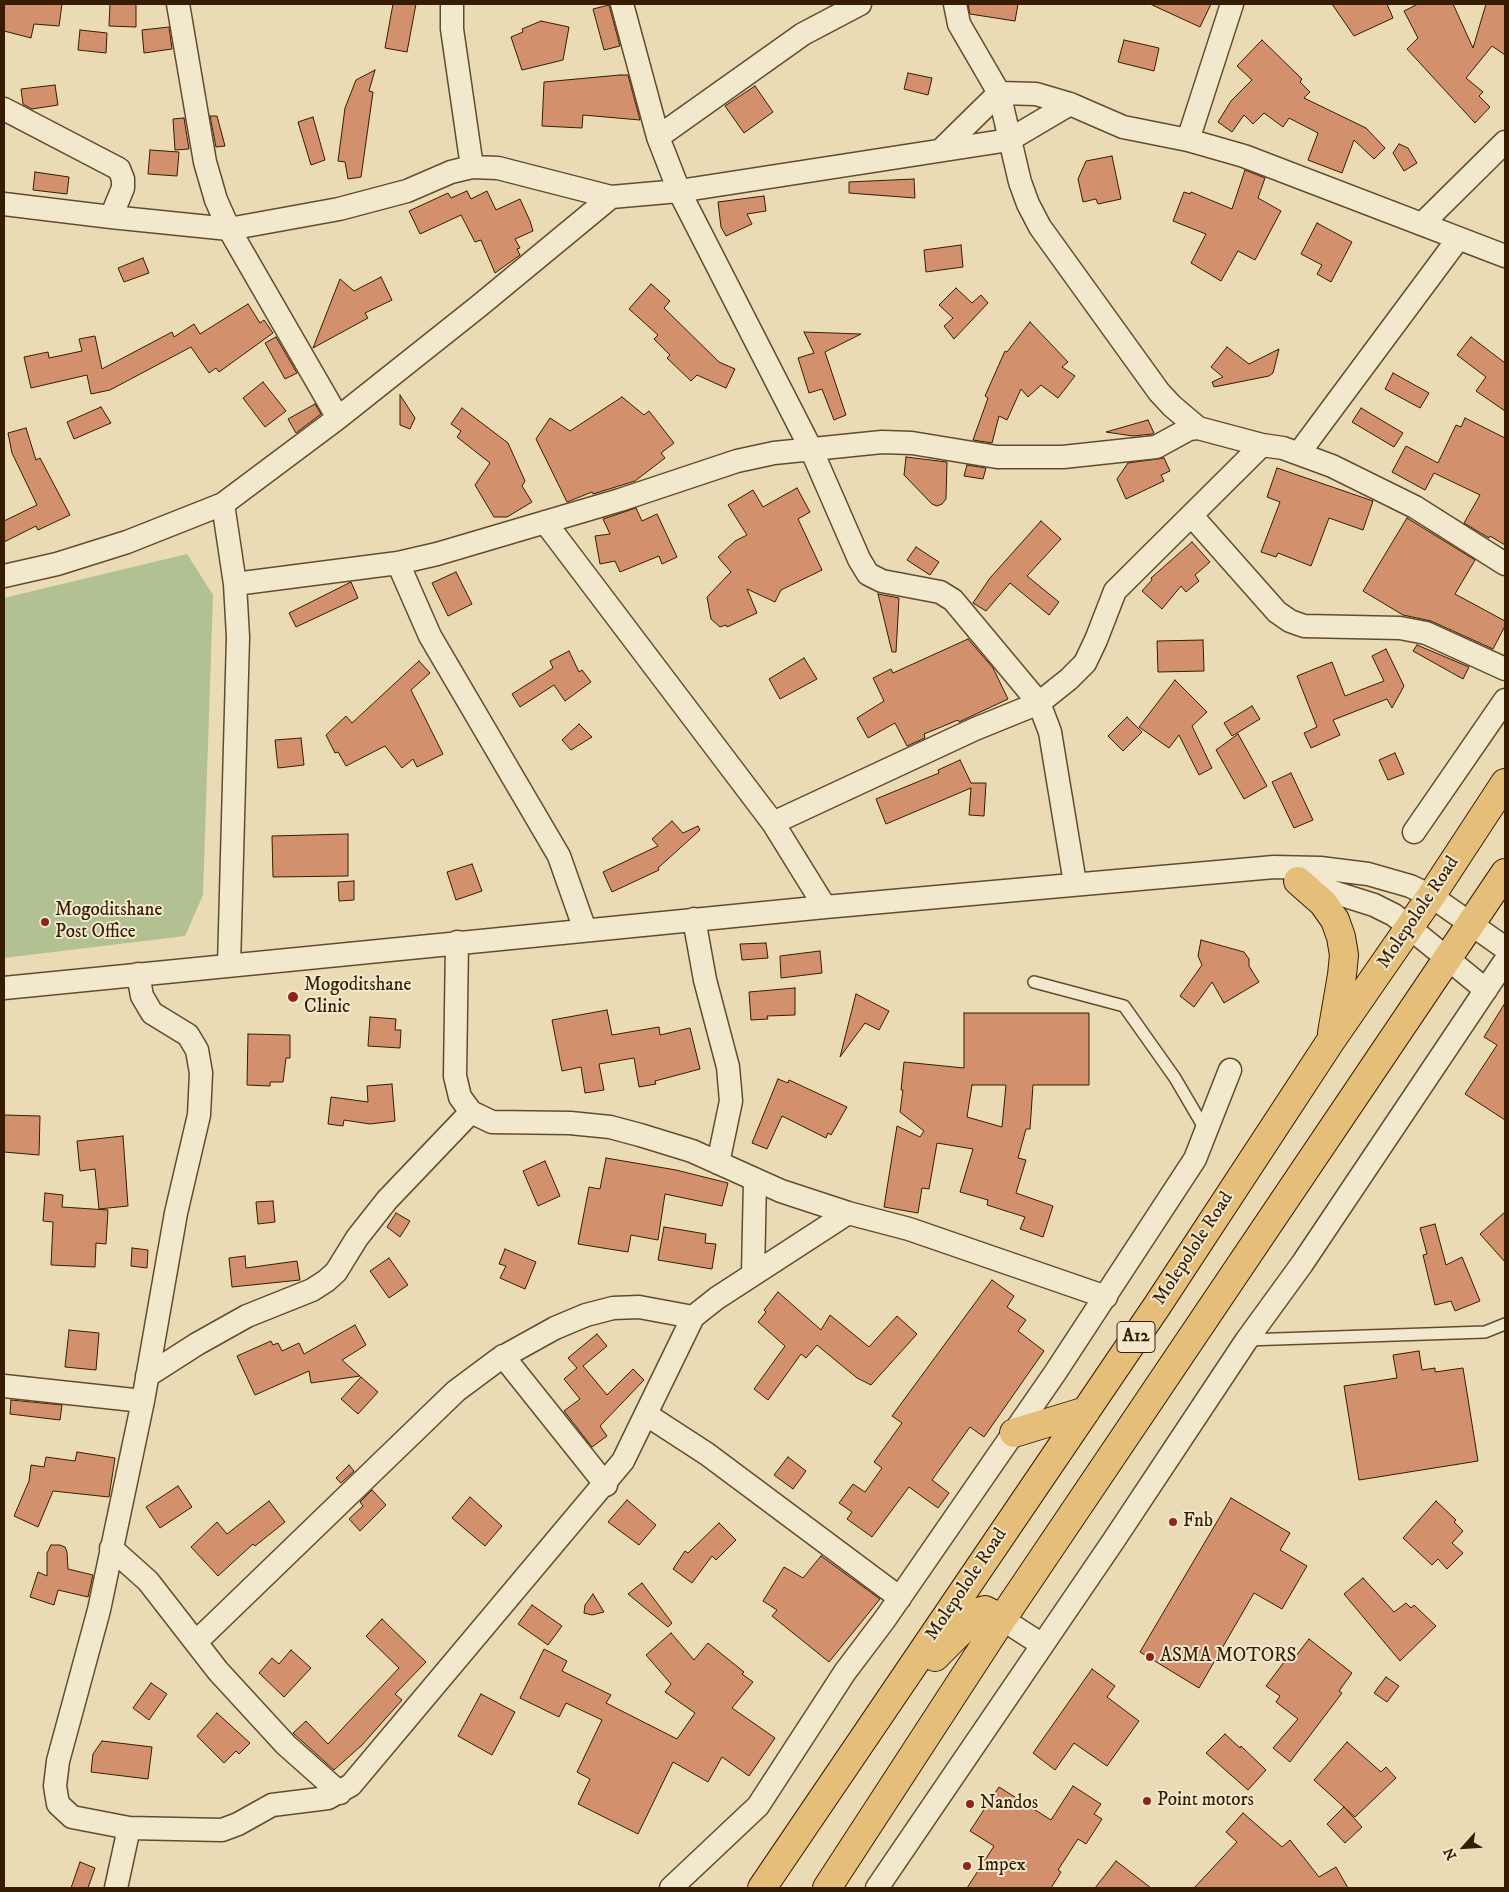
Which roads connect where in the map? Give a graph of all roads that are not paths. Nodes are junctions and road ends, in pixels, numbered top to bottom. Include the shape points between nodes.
1 (178, 4) edge
2 (452, 4) edge
3 (622, 4) edge
4 (860, 4) edge
5 (955, 4) edge
6 (1232, 4) edge
7 (999, 93) junction
8 (1070, 104) junction
9 (4, 109) edge
10 (658, 137) junction
11 (1009, 140) junction
12 (1188, 140) junction
13 (1505, 142) edge
14 (942, 149) junction
15 (472, 167) junction
16 (679, 191) junction
17 (611, 197) junction
18 (4, 204) edge
19 (111, 217) junction
20 (1422, 224) junction
21 (229, 229) junction
22 (1458, 239) junction
23 (1505, 256) edge
24 (338, 418) junction
25 (1198, 428) junction
26 (1262, 445) junction
27 (811, 449) junction
28 (1298, 453) junction
29 (222, 504) junction
30 (1192, 516) junction
31 (545, 522) junction
32 (398, 563) junction
33 (1505, 564) edge
34 (4, 576) edge
35 (235, 584) junction
36 (1505, 669) edge
37 (1505, 700) edge
38 (1039, 703) junction
39 (1505, 783) edge
40 (772, 823) junction
41 (1414, 832) dead end
42 (1256, 870) junction
43 (1505, 873) edge
44 (1298, 881) junction
45 (1075, 883) junction
46 (1431, 896) junction
47 (825, 907) junction
48 (694, 920) junction
49 (1471, 924) junction
50 (1410, 926) junction
51 (585, 930) junction
52 (457, 942) junction
53 (1505, 948) edge
54 (1449, 958) junction
55 (1505, 961) edge
56 (229, 965) junction
57 (138, 974) junction
58 (1034, 982) dead end
59 (4, 988) edge
60 (1486, 990) junction
61 (1330, 1042) junction
62 (1230, 1070) dead end
63 (471, 1112) junction
64 (1207, 1132) junction
65 (718, 1163) junction
66 (755, 1180) junction
67 (848, 1213) junction
68 (753, 1274) junction
69 (1106, 1297) junction
70 (693, 1317) junction
71 (1505, 1324) edge
72 (1246, 1340) junction
73 (503, 1356) junction
74 (147, 1376) junction
75 (4, 1386) edge
76 (143, 1402) junction
77 (1086, 1411) junction
78 (647, 1415) junction
79 (1014, 1433) junction
80 (606, 1485) junction
81 (111, 1548) junction
82 (900, 1598) junction
83 (1002, 1619) junction
84 (196, 1642) junction
85 (1041, 1644) junction
86 (900, 1683) junction
87 (340, 1793) junction
88 (130, 1828) junction
89 (116, 1888) edge
90 (671, 1888) edge
91 (762, 1888) edge
92 (827, 1888) edge
93 (877, 1888) edge

1 - 21 street via 205,162
2 - 15 street via 452,29
3 - 10 street
4 - 10 street via 804,34
5 - 7 street via 959,24
6 - 12 street
7 - 8 street via 1036,94
7 - 11 street
7 - 14 street
8 - 11 street
8 - 12 street via 1123,127
9 - 19 street via 118,169 124,188
10 - 16 street
11 - 14 street
11 - 25 street via 1028,204 1040,227 1159,392
12 - 20 street via 1244,156
13 - 20 street
14 - 16 street
15 - 17 street via 498,168
15 - 21 street via 451,172 407,191 339,209
16 - 17 street
16 - 27 street
17 - 24 street
18 - 19 street
19 - 21 street
20 - 22 street
21 - 24 street
22 - 23 street
22 - 28 street
24 - 29 street
25 - 26 street
25 - 27 street via 1156,447 1064,457 997,457 912,443 882,442
26 - 28 street
26 - 30 street
27 - 31 street via 737,461
27 - 38 street via 868,574 882,581 940,592 952,600
28 - 33 street via 1402,500
29 - 34 street via 118,545
29 - 35 street
30 - 36 street via 1277,612 1290,621 1304,626 1400,628 1426,633
30 - 38 street via 1115,591 1085,663
31 - 32 street
31 - 40 street
32 - 35 street
32 - 51 street via 430,636 559,856
35 - 56 street via 238,637
37 - 41 street
38 - 40 street via 975,729
38 - 45 street via 1050,732
39 - 46 main road, Molepolole Road / A12
40 - 47 street
42 - 44 street
42 - 45 street
42 - 46 street via 1320,868 1368,874 1410,886
43 - 49 main road, A12
44 - 50 street via 1374,905
44 - 61 main road via 1323,903 1342,937 1342,975
45 - 47 street
46 - 49 street
46 - 50 main road, Molepolole Road / A12
47 - 48 street
48 - 51 street
48 - 65 street via 704,980 728,1067 731,1101
49 - 53 street
49 - 54 main road, A12
50 - 54 street
50 - 61 main road, Molepolole Road / A12
51 - 52 street
52 - 56 street
52 - 63 street via 455,1076 460,1097
54 - 60 street
54 - 83 main road, A12
55 - 60 street
56 - 57 street
57 - 59 street
57 - 74 street via 142,996 152,1013 188,1035 197,1050 201,1073 199,1114 176,1213
58 - 64 lane via 1124,1006 1175,1078
60 - 72 street via 1302,1264
61 - 77 main road, Molepolole Road / A12
62 - 64 street
63 - 65 street via 492,1122 610,1127 692,1151
63 - 74 street via 387,1200 356,1238 336,1272 326,1281 312,1290 247,1316
64 - 69 street via 1196,1158
65 - 66 street
66 - 67 street
66 - 68 street
67 - 68 street
67 - 69 street via 909,1229
68 - 70 street
69 - 79 street
70 - 73 street via 638,1307 613,1308 555,1328
70 - 78 street
71 - 72 lane via 1484,1332
72 - 85 street
73 - 80 street
73 - 84 street via 456,1391
74 - 76 street
75 - 76 street
76 - 81 street
77 - 79 main road
77 - 86 main road, Molepolole Road / A12
78 - 80 street via 624,1461
78 - 82 street via 715,1460
79 - 82 street
80 - 87 street via 351,1785
81 - 84 street via 148,1581
81 - 88 street via 99,1610 58,1760 55,1786 58,1804 72,1817
82 - 90 street via 845,1672 758,1806
83 - 85 street
83 - 86 main road via 985,1610 976,1614 931,1662
83 - 92 main road, A12
84 - 87 street via 218,1671 286,1745
85 - 93 street
86 - 91 main road, Molepolole Road / A12
87 - 88 street via 328,1798 272,1805 222,1830
88 - 89 street

